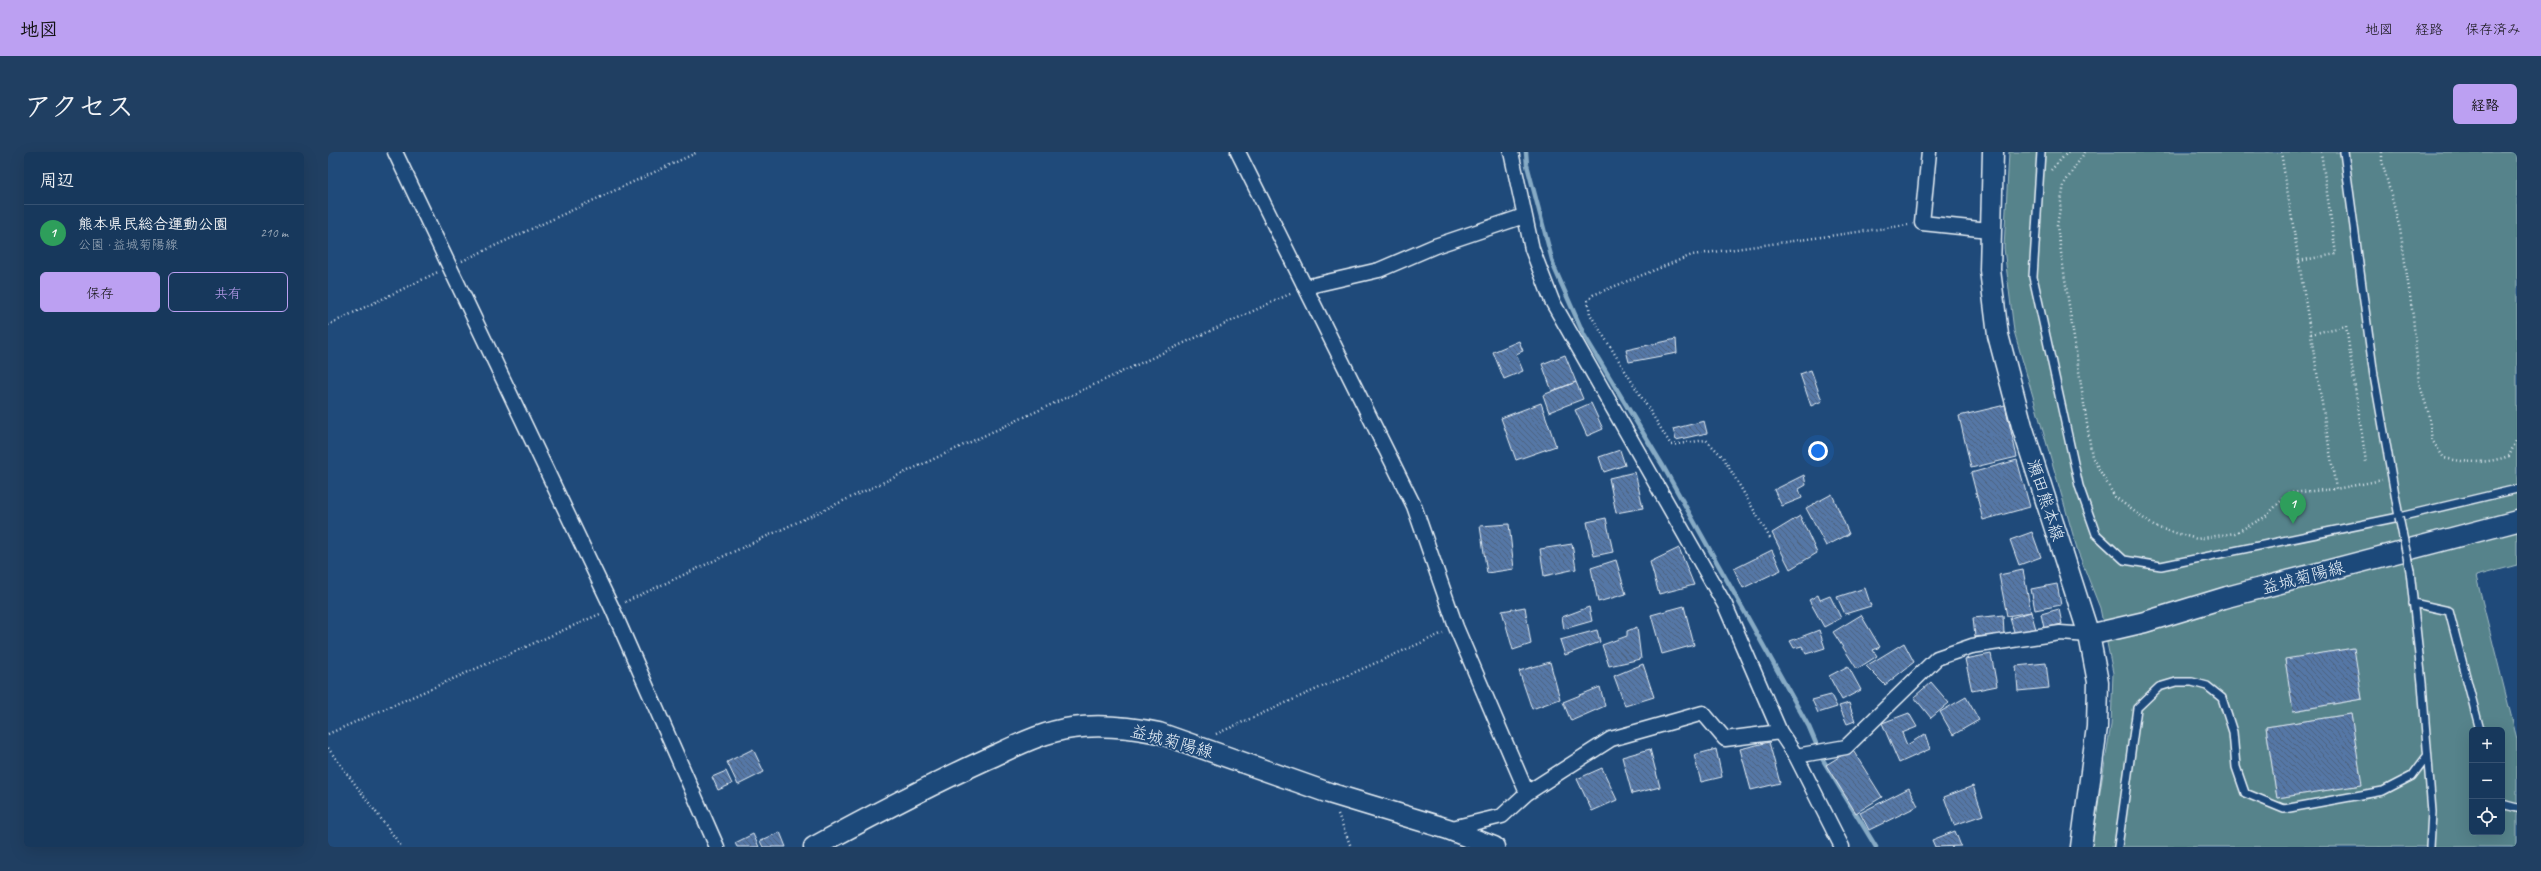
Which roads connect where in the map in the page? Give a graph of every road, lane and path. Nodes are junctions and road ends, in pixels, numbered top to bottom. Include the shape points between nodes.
1 (395, 152) edge
2 (698, 152) edge
3 (1238, 152) edge
4 (1511, 152) edge
5 (1928, 152) edge
6 (1993, 152) edge
7 (2041, 152) edge
8 (2068, 152) edge
9 (2084, 152) edge
10 (2281, 152) edge
11 (2321, 152) edge
12 (2344, 152) edge
13 (2382, 152) edge
14 (2039, 184) junction
15 (1524, 216) junction
16 (1922, 223) junction
17 (1990, 230) junction
18 (2299, 262) junction
19 (448, 267) junction
20 (1305, 287) junction
21 (328, 325) edge
22 (2311, 334) junction
23 (2517, 438) edge
24 (2366, 462) dead end
25 (2392, 478) junction
26 (2517, 488) edge
27 (2336, 489) junction
28 (2399, 517) junction
29 (2517, 521) edge
30 (1770, 538) dead end
31 (2413, 603) junction
32 (612, 608) junction
33 (1456, 627) junction
34 (2089, 635) junction
35 (2479, 727) edge
36 (1780, 732) junction
37 (328, 734) edge
38 (1194, 744) junction
39 (328, 748) edge
40 (1796, 756) junction
41 (2427, 756) junction
42 (1329, 793) junction
43 (1527, 793) junction
44 (2505, 805) edge
45 (2517, 808) edge
46 (1448, 829) junction
47 (402, 847) edge
48 (717, 847) edge
49 (814, 847) edge
50 (1351, 847) edge
51 (1494, 847) edge
52 (1842, 847) edge
53 (2081, 847) edge
54 (2118, 847) edge
55 (2430, 847) edge

1 - 19 street
2 - 19 path
3 - 20 street
4 - 15 street
5 - 16 street
6 - 17 main road, 瀬田熊本線
7 - 14 lane
8 - 14 path
9 - 27 path via 2064,184 2057,226 2092,457 2115,497 2154,527 2197,539 2235,532 2265,517 2289,493
10 - 18 path
11 - 18 path via 2336,254
12 - 25 lane via 2374,376
13 - 23 path via 2382,162 2400,229 2413,316 2419,383 2428,411 2432,440 2444,458 2474,463 2490,462 2509,456
14 - 28 lane via 2033,277 2079,486 2096,534 2124,560 2161,566
15 - 20 street via 1435,246 1379,270
15 - 36 street via 1532,249 1552,301 1725,605
16 - 17 street
16 - 30 path via 1692,255 1593,294 1588,301 1590,314 1670,445 1706,440 1723,457
17 - 34 main road, 瀬田熊本線 via 1990,270 1998,335 2022,426
18 - 22 path
19 - 21 path
19 - 32 street
20 - 32 path
20 - 33 street via 1414,506
22 - 24 path via 2346,326
22 - 27 path
25 - 27 path
25 - 28 lane
26 - 28 lane
28 - 31 lane, bridge via 2410,571
29 - 34 main road, 益城菊陽線
31 - 35 lane via 2449,611
31 - 41 lane
32 - 37 path
32 - 48 street
33 - 38 path
33 - 43 street
34 - 40 street via 2060,632 1972,646 1937,658 1846,747
34 - 53 main road, 瀬田熊本線 via 2098,682 2097,727
36 - 40 street
36 - 43 street via 1725,739 1703,713 1611,739
38 - 42 main road, 益城菊陽線
38 - 49 main road, 益城菊陽線 via 1130,727 1071,728 1039,736 936,782
39 - 47 path
40 - 52 street
41 - 54 lane via 2412,776 2383,791 2284,809 2245,793 2236,767 2232,732 2222,698 2207,686 2192,682 2159,686 2137,708
41 - 55 lane via 2432,812
42 - 46 main road, 益城菊陽線
42 - 50 path
43 - 46 street via 1502,816
44 - 45 lane
46 - 51 main road, 益城菊陽線

